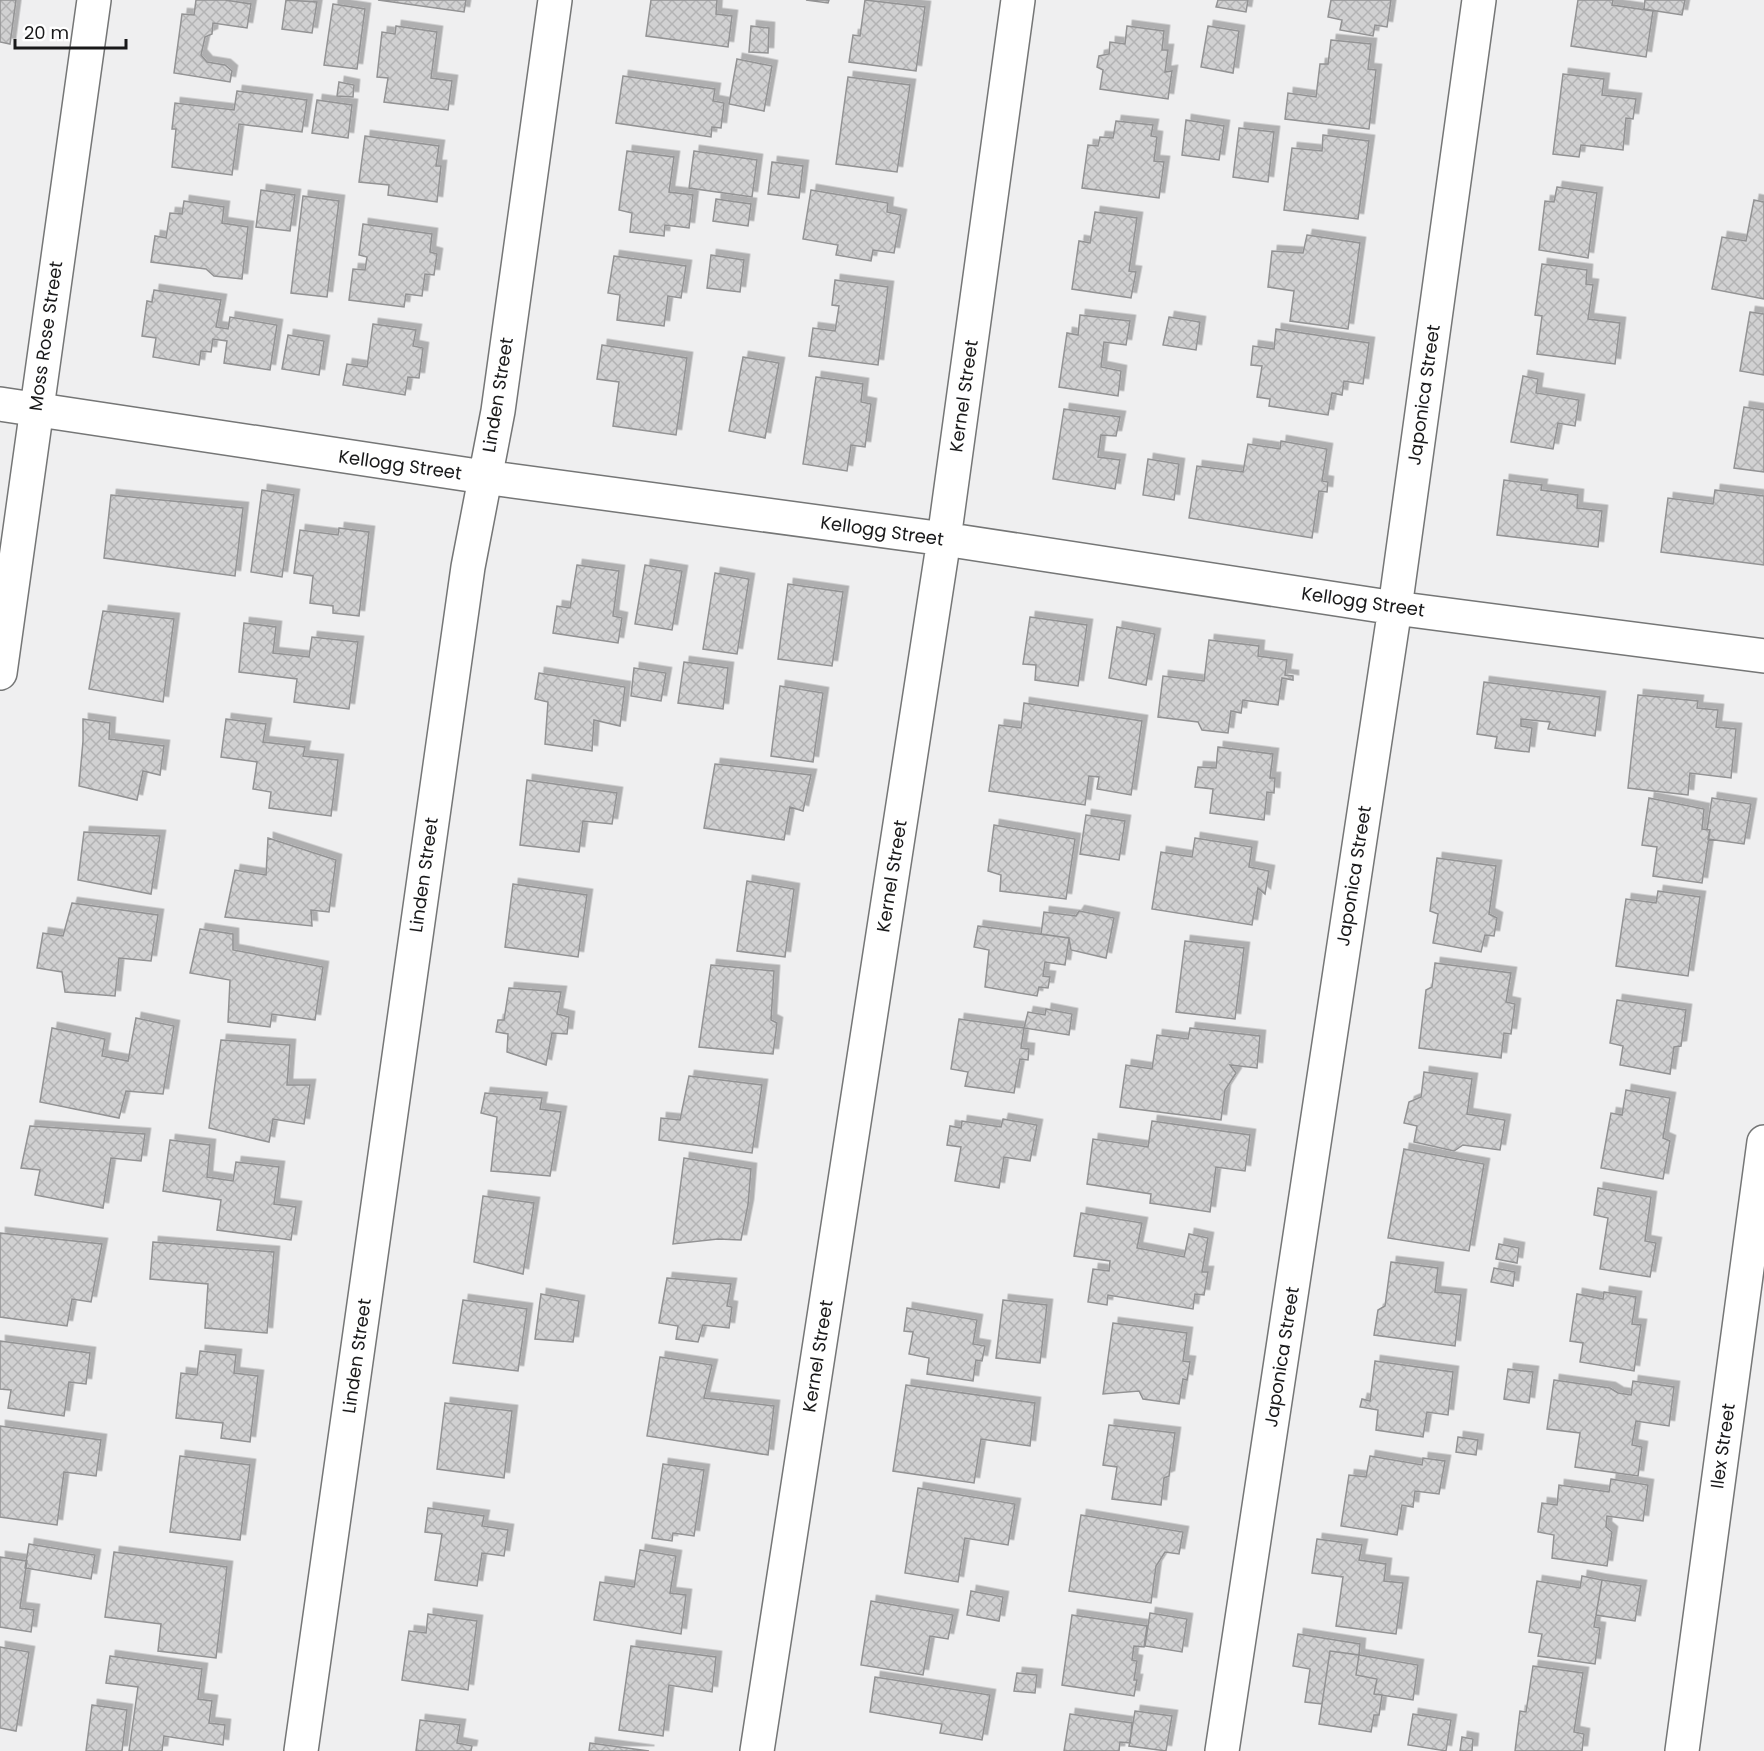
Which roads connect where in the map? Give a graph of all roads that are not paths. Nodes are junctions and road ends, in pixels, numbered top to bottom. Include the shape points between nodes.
1 (94, 0) edge
2 (555, 0) edge
3 (1018, 0) edge
4 (1479, 0) edge
5 (0, 404) edge
6 (36, 409) junction
7 (484, 477) junction
8 (944, 539) junction
9 (1395, 608) junction
10 (1764, 656) edge
11 (0, 673) edge
12 (1764, 1142) edge
13 (301, 1751) edge
14 (757, 1751) edge
15 (1222, 1751) edge
16 (1682, 1751) edge

1 - 6 street, Moss Rose Street
2 - 7 street, Linden Street via 498,411
3 - 8 street, Kernel Street
4 - 9 street, Japonica Street
5 - 6 street, Kellogg Street
6 - 7 street, Kellogg Street
6 - 11 street, Moss Rose Street
7 - 8 street, Kellogg Street
7 - 13 street, Linden Street via 468,567
8 - 9 street, Kellogg Street
8 - 14 street, Kernel Street
9 - 10 street, Kellogg Street
9 - 15 street, Japonica Street
12 - 16 street, Ilex Street

